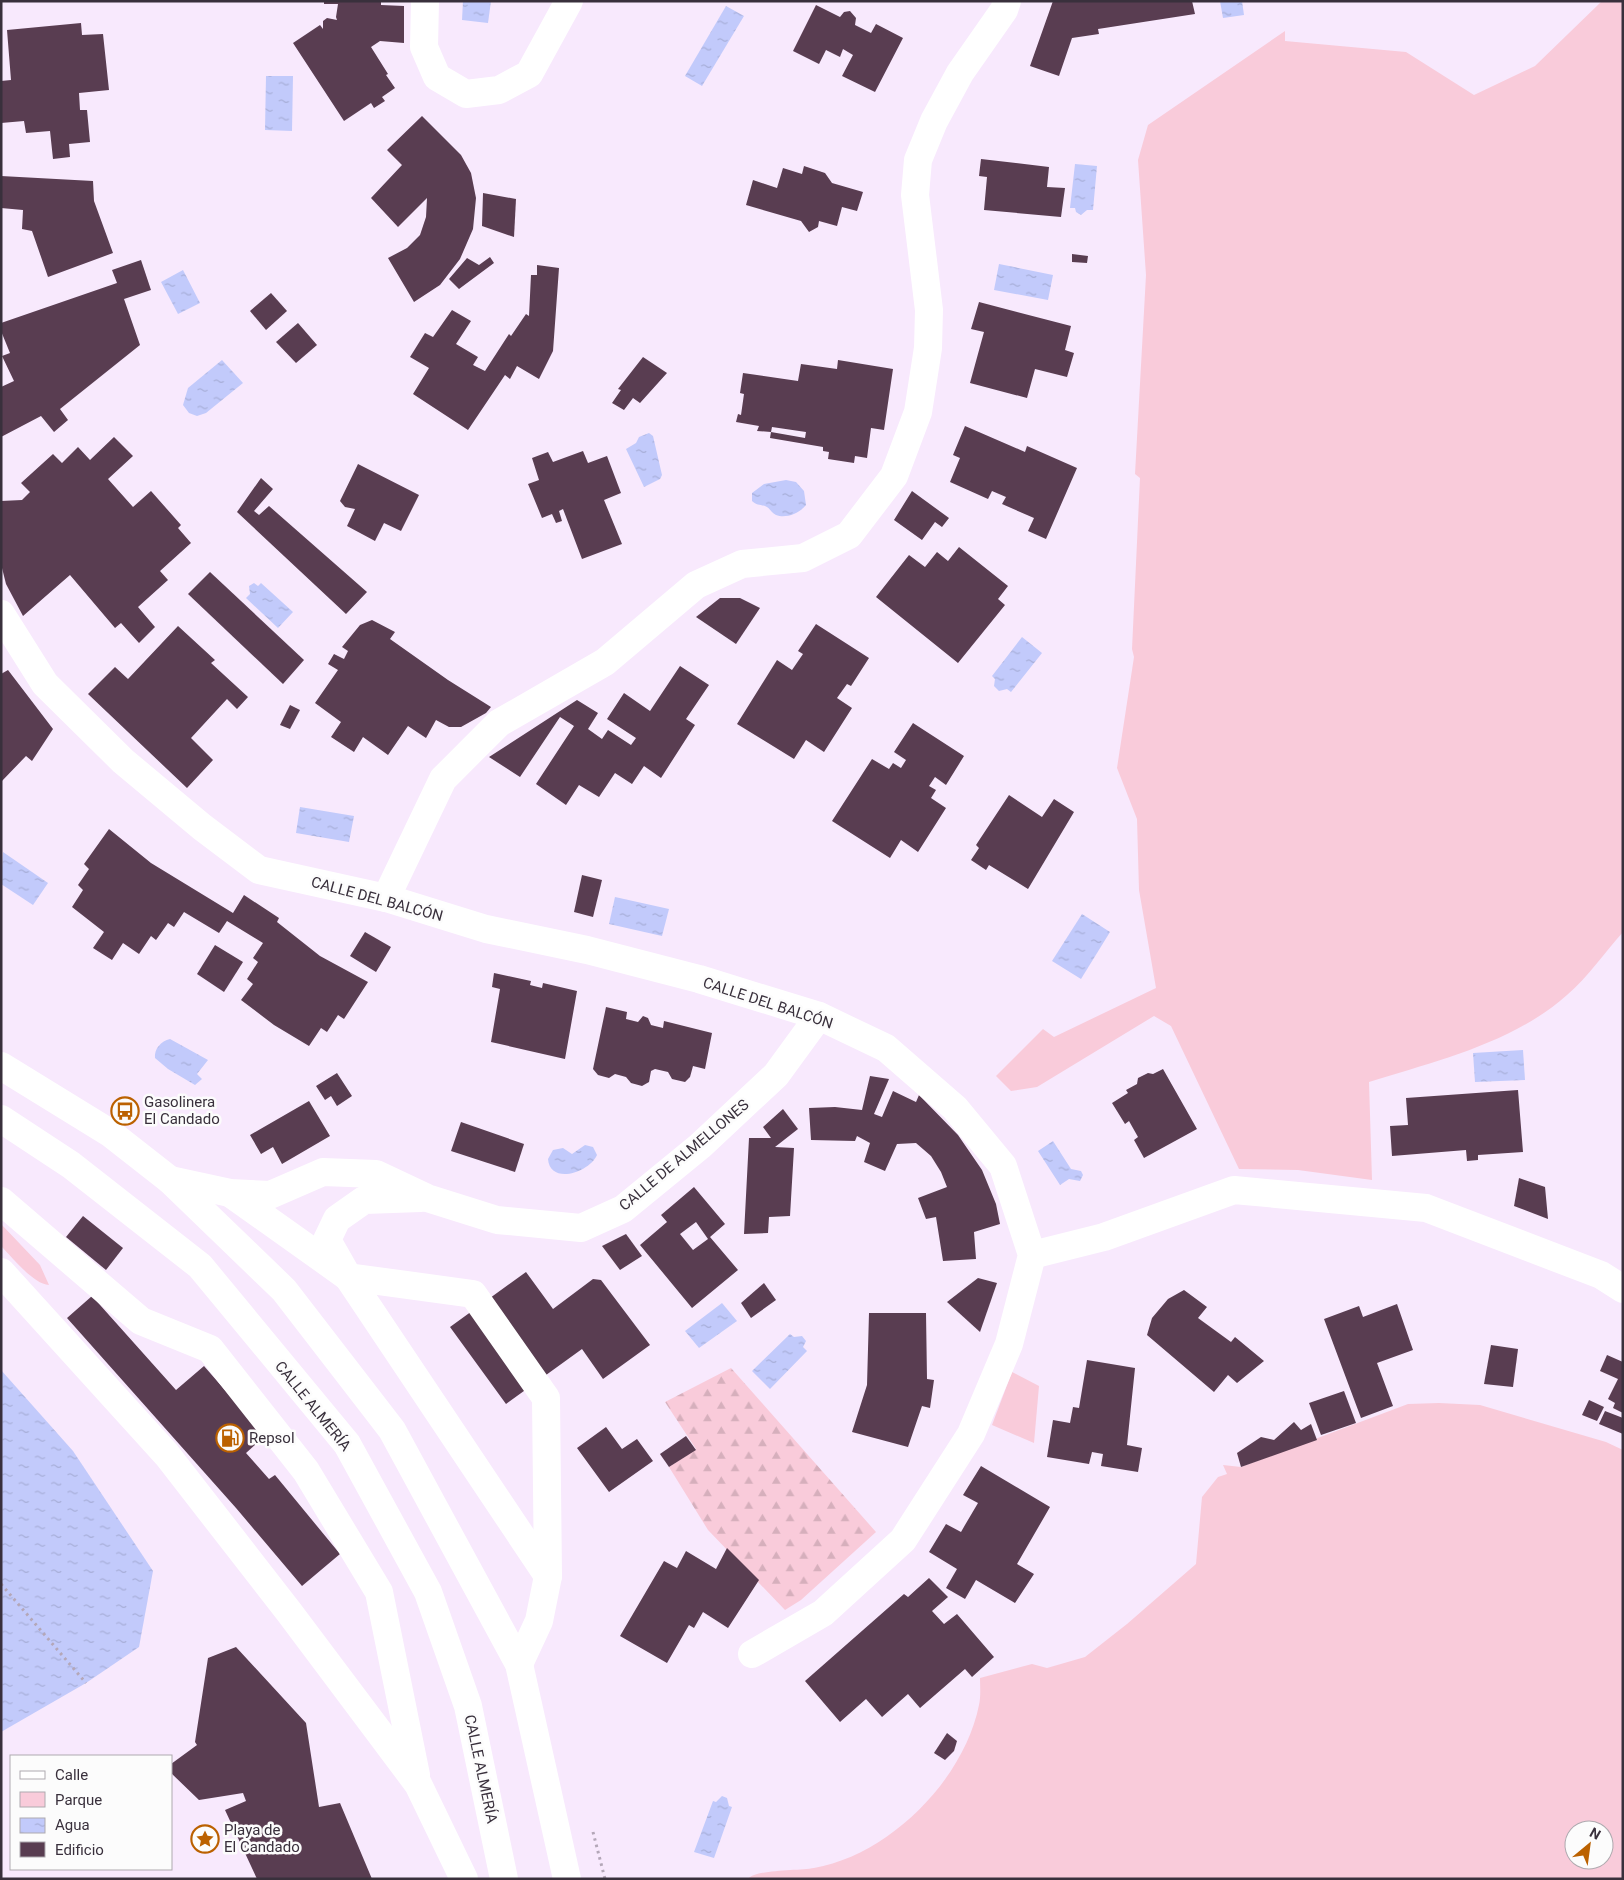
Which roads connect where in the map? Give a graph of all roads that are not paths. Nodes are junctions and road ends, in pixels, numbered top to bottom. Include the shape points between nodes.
1 (425, 1) edge
2 (569, 1) edge
3 (1007, 1) edge
4 (1, 614) edge
5 (386, 898) junction
6 (819, 1016) junction
7 (1, 1066) edge
8 (1, 1120) edge
9 (170, 1180) junction
10 (230, 1194) junction
11 (428, 1198) junction
12 (1, 1202) edge
13 (1032, 1254) junction
14 (1, 1272) edge
15 (348, 1277) junction
16 (1623, 1289) edge
17 (548, 1576) junction
18 (752, 1654) dead end
19 (519, 1664) junction
20 (418, 1784) junction
21 (464, 1879) edge
22 (504, 1879) edge
23 (567, 1879) edge

1 - 2 street via 424,47 437,77 466,94 499,90 529,74
3 - 5 street via 960,73 934,121 918,160 916,195 929,310 928,348 918,412 894,476 849,535 802,558 742,564 696,585 605,662 499,724 442,779
4 - 5 street, CALLE DEL BALCÓN via 44,684 123,761 259,870
5 - 6 street, CALLE DEL BALCÓN via 486,929 587,950 699,979
6 - 11 street, CALLE DE ALMELLONES via 776,1075 700,1146 623,1209 581,1228 497,1220
6 - 13 street, CALLE DEL BALCÓN via 886,1048 955,1108 1004,1166
7 - 9 street via 110,1133
8 - 22 street, CALLE ALMERÍA via 71,1165 200,1266 347,1444 428,1592 468,1706
9 - 10 street, CALLE DE ALMELLONES
9 - 19 street via 284,1290 392,1430
10 - 11 street, CALLE DE ALMELLONES via 270,1195 323,1172 376,1174
10 - 15 street
11 - 15 street via 364,1200 338,1219 327,1240
12 - 20 street via 141,1321 210,1349 306,1471 379,1592
13 - 16 street via 1104,1237 1234,1190 1426,1208 1601,1275
13 - 18 street via 1009,1344 971,1434 903,1540 824,1613
14 - 20 street via 167,1455
15 - 17 street
15 - 17 street via 472,1294 546,1398
17 - 19 street via 539,1621
19 - 23 street
20 - 21 street

